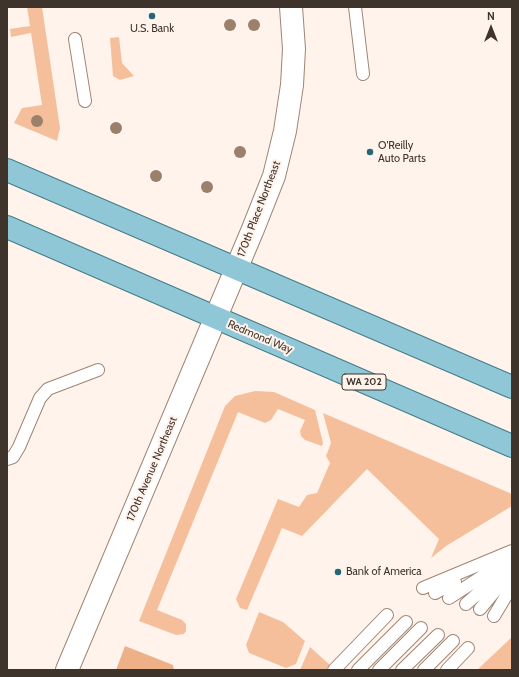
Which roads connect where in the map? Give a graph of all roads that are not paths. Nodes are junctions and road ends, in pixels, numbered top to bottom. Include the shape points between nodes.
1 (291, 7) edge
2 (355, 7) edge
3 (74, 39) dead end
4 (363, 74) dead end
5 (85, 101) dead end
6 (7, 170) edge
7 (7, 227) edge
8 (236, 268) junction
9 (216, 318) junction
10 (98, 370) dead end
11 (512, 387) edge
12 (512, 446) edge
13 (7, 459) edge
14 (512, 552) edge
15 (512, 557) edge
16 (512, 564) edge
17 (512, 571) edge
18 (512, 586) edge
19 (423, 588) dead end
20 (435, 593) dead end
21 (449, 598) dead end
22 (466, 604) dead end
23 (480, 609) dead end
24 (388, 615) dead end
25 (494, 616) dead end
26 (406, 622) dead end
27 (421, 628) dead end
28 (438, 635) dead end
29 (453, 641) dead end
30 (468, 648) dead end
31 (67, 670) edge
32 (334, 670) edge
33 (358, 670) edge
34 (379, 670) edge
35 (402, 670) edge
36 (424, 670) edge
37 (447, 670) edge

1 - 8 main road, 170th Place Northeast via 294,48 292,85 285,131 274,176
2 - 4 lane
3 - 5 lane
6 - 8 main road
7 - 9 main road, Redmond Way / WA 202
8 - 9 main road, 170th Avenue Northeast
8 - 11 main road
9 - 12 main road, Redmond Way / WA 202
9 - 31 main road, 170th Avenue Northeast
10 - 13 lane via 48,389 40,398 19,447 13,456
14 - 19 lane
14 - 20 lane
15 - 21 lane
16 - 22 lane
17 - 23 lane
18 - 25 lane
24 - 32 lane
26 - 33 lane
27 - 34 lane
28 - 35 lane
29 - 36 lane
30 - 37 lane

